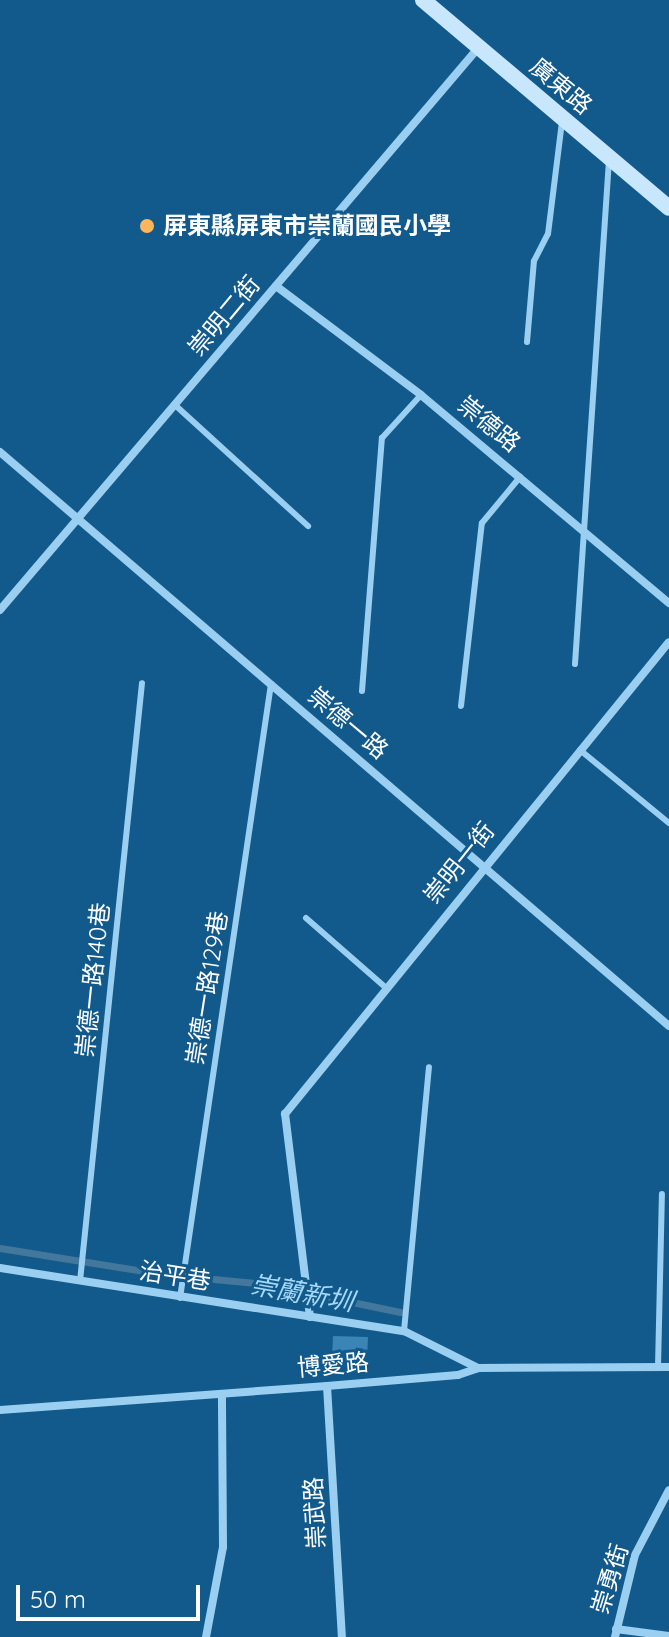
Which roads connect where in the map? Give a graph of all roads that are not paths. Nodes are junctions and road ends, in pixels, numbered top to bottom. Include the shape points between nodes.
1 (423, 0) edge
2 (479, 47) junction
3 (563, 119) junction
4 (609, 158) junction
5 (669, 208) edge
6 (276, 286) junction
7 (527, 342) dead end
8 (421, 395) junction
9 (175, 405) junction
10 (0, 452) edge
11 (521, 477) junction
12 (78, 518) junction
13 (308, 526) dead end
14 (586, 532) junction
15 (669, 603) edge
16 (0, 610) edge
17 (669, 642) edge
18 (575, 664) dead end
19 (142, 683) dead end
20 (271, 684) junction
21 (362, 691) dead end
22 (461, 706) dead end
23 (580, 750) junction
24 (669, 823) edge
25 (484, 864) junction
26 (306, 918) dead end
27 (384, 986) junction
28 (669, 1026) edge
29 (429, 1067) dead end
30 (662, 1194) dead end
31 (0, 1268) edge
32 (80, 1277) junction
33 (180, 1298) junction
34 (310, 1317) junction
35 (404, 1331) junction
36 (658, 1367) junction
37 (669, 1367) edge
38 (478, 1368) junction
39 (327, 1386) junction
40 (222, 1394) junction
41 (0, 1410) edge
42 (669, 1490) edge
43 (616, 1633) edge
44 (669, 1636) edge
45 (206, 1637) edge
46 (342, 1637) edge

1 - 2 street, 廣東路
2 - 3 street, 廣東路
2 - 6 street, 崇明二街
3 - 4 street, 廣東路
3 - 7 lane via 548,234 534,261
4 - 5 street, 廣東路
4 - 14 lane
6 - 8 street, 崇德路
6 - 9 street, 崇明二街
8 - 11 street, 崇德路
8 - 21 lane via 382,438
9 - 12 street, 崇明二街
9 - 13 lane
10 - 12 street, 崇德一路
11 - 14 street, 崇德路
11 - 22 lane via 482,523
12 - 16 street, 崇明二街
12 - 20 street, 崇德一路
14 - 15 street, 崇德路
14 - 18 lane
17 - 23 street, 崇明一街
19 - 32 lane, 崇德一路140巷
20 - 25 street, 崇德一路
20 - 33 lane, 崇德一路129巷
23 - 24 lane
23 - 25 street, 崇明一街
25 - 27 street, 崇明一街
25 - 28 street, 崇德一路
26 - 27 lane
27 - 34 street, 崇明一街 via 285,1114 301,1278
29 - 35 lane
30 - 36 lane
31 - 32 street, 治平巷
32 - 33 street, 治平巷
33 - 34 street, 治平巷
34 - 35 street, 治平巷
35 - 38 street, 治平巷
36 - 37 street, 博愛路
36 - 38 street, 博愛路
38 - 39 street, 博愛路 via 458,1375
39 - 40 street, 博愛路
39 - 46 street, 崇武路
40 - 41 street, 博愛路
40 - 45 street via 223,1547
42 - 43 street, 崇勇街 via 635,1555
43 - 44 street

